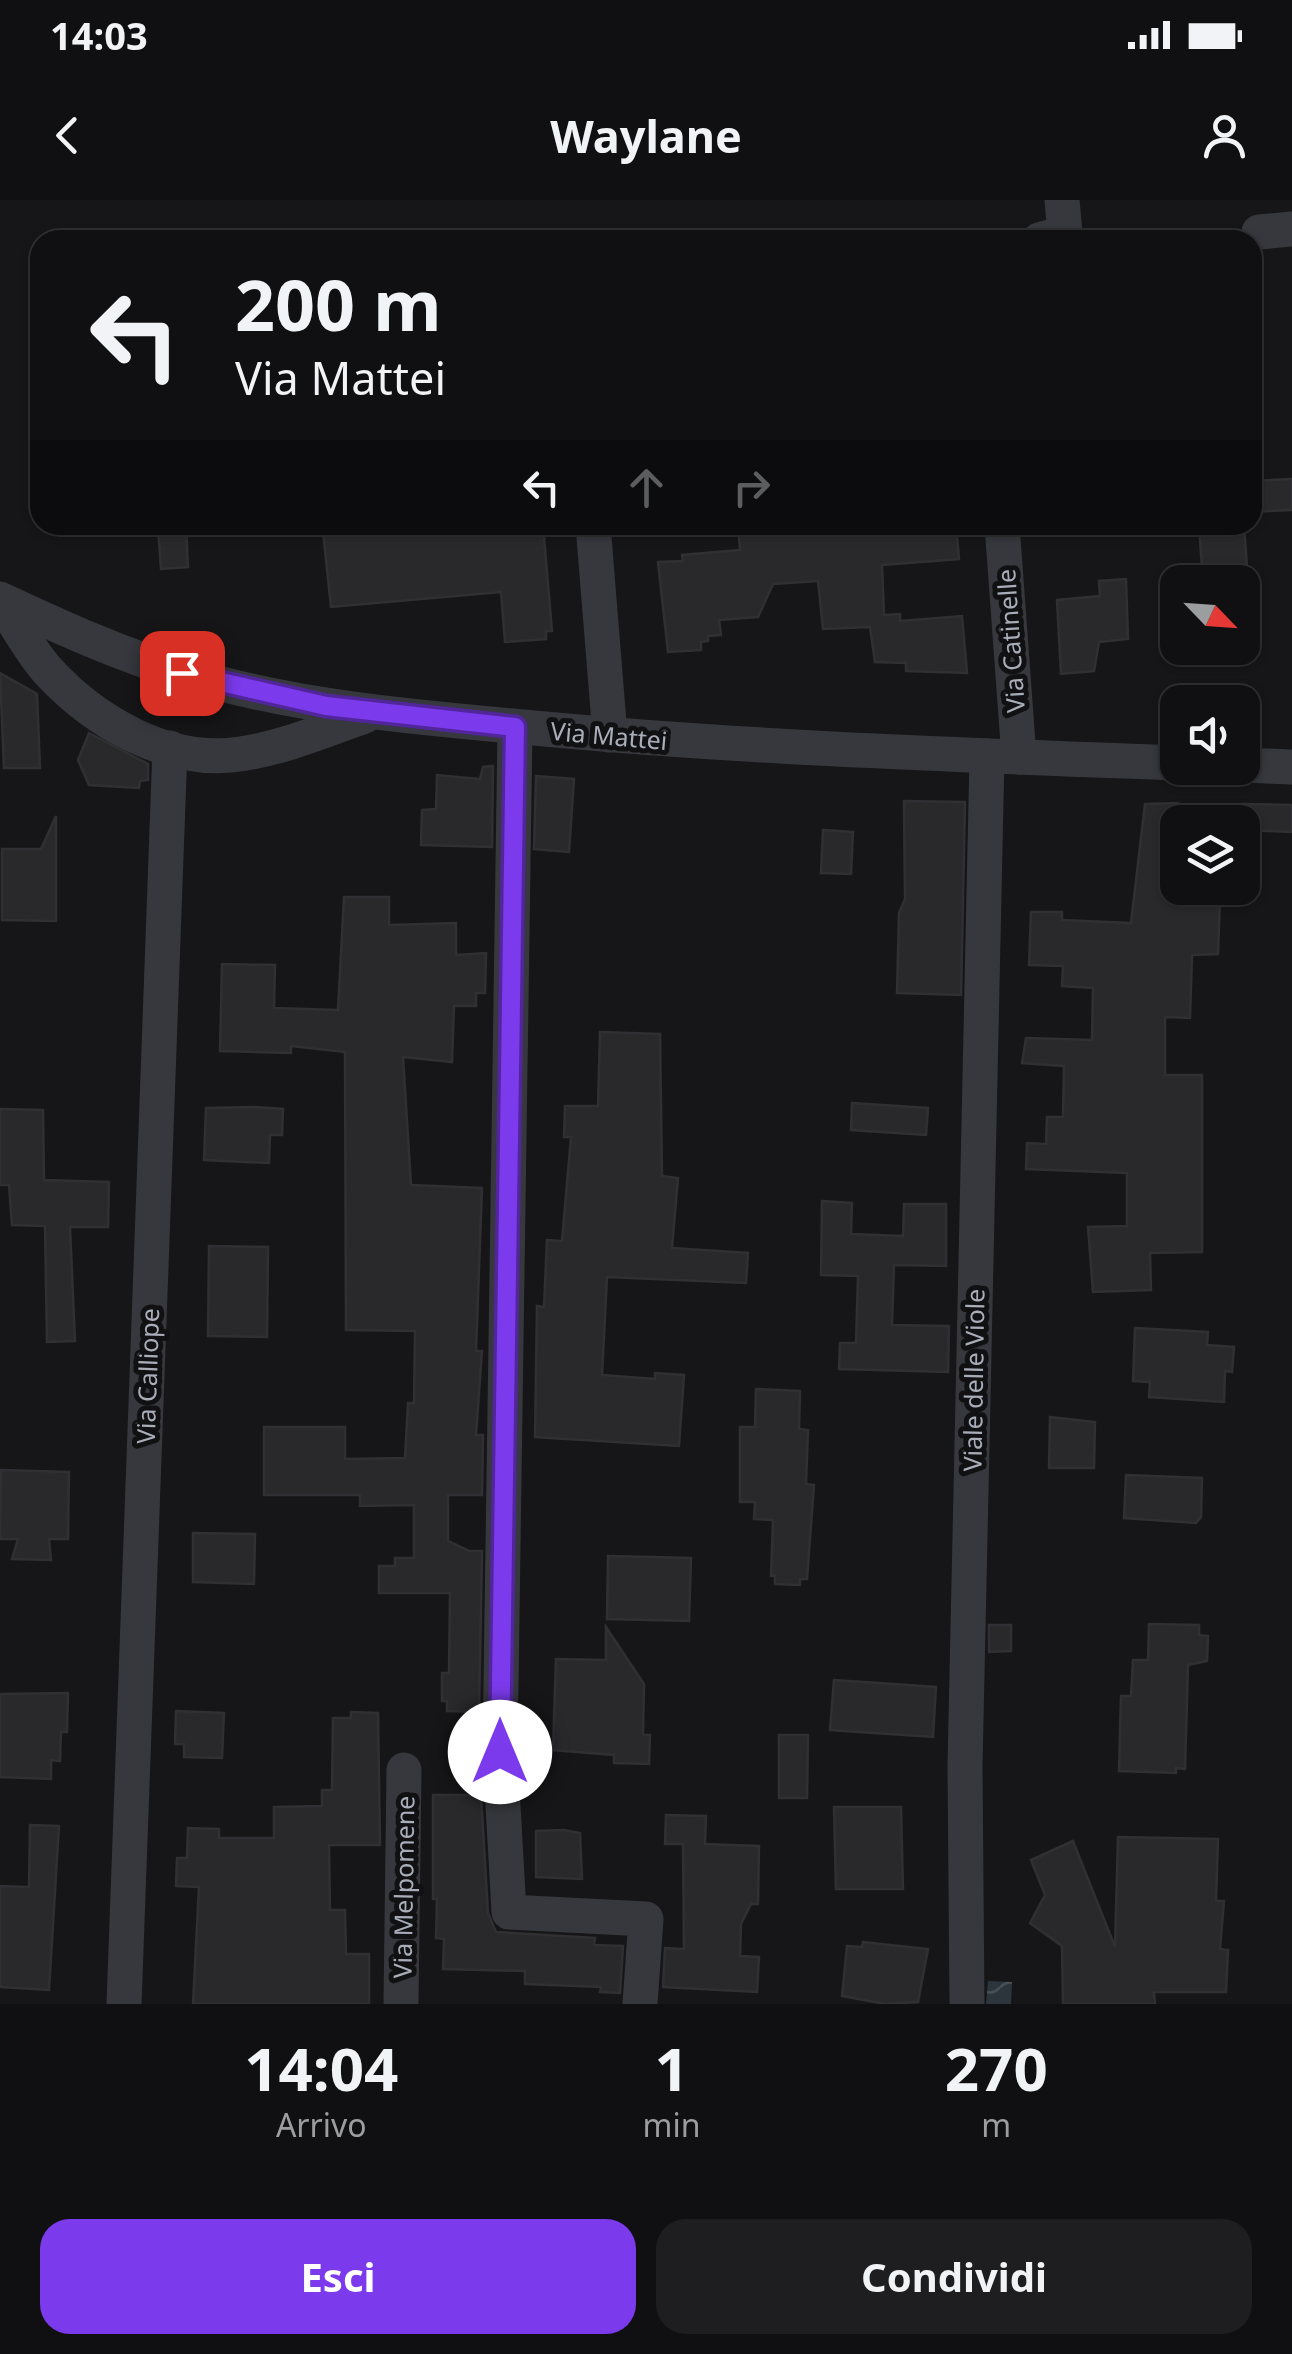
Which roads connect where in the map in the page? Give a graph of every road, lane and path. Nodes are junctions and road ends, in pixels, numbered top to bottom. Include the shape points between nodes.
1 (1062, 200) edge
2 (1064, 230) edge
3 (594, 535) edge
4 (1002, 535) edge
5 (0, 600) edge
6 (374, 713) junction
7 (515, 727) junction
8 (610, 736) junction
9 (170, 748) junction
10 (1003, 756) junction
11 (1160, 762) edge
12 (1260, 766) edge
13 (1292, 767) edge
14 (404, 1770) dead end
15 (124, 2004) edge
16 (401, 2004) edge
17 (640, 2004) edge
18 (967, 2004) edge

1 - 2 street
3 - 8 street
4 - 10 street, Via Catinelle
5 - 6 street, Via Mattei via 182,673
5 - 9 street via 46,669 75,697 129,732
6 - 7 street, Via Mattei
6 - 9 street via 237,755
7 - 8 street, Via Mattei
7 - 17 street via 500,1732 509,1912 646,1919
8 - 10 street, Via Mattei
9 - 15 street, Via Calliope
10 - 11 street, Via Mattei
10 - 18 street, Viale delle Viole via 965,1766
12 - 13 street
14 - 16 street, Via Melpomene

